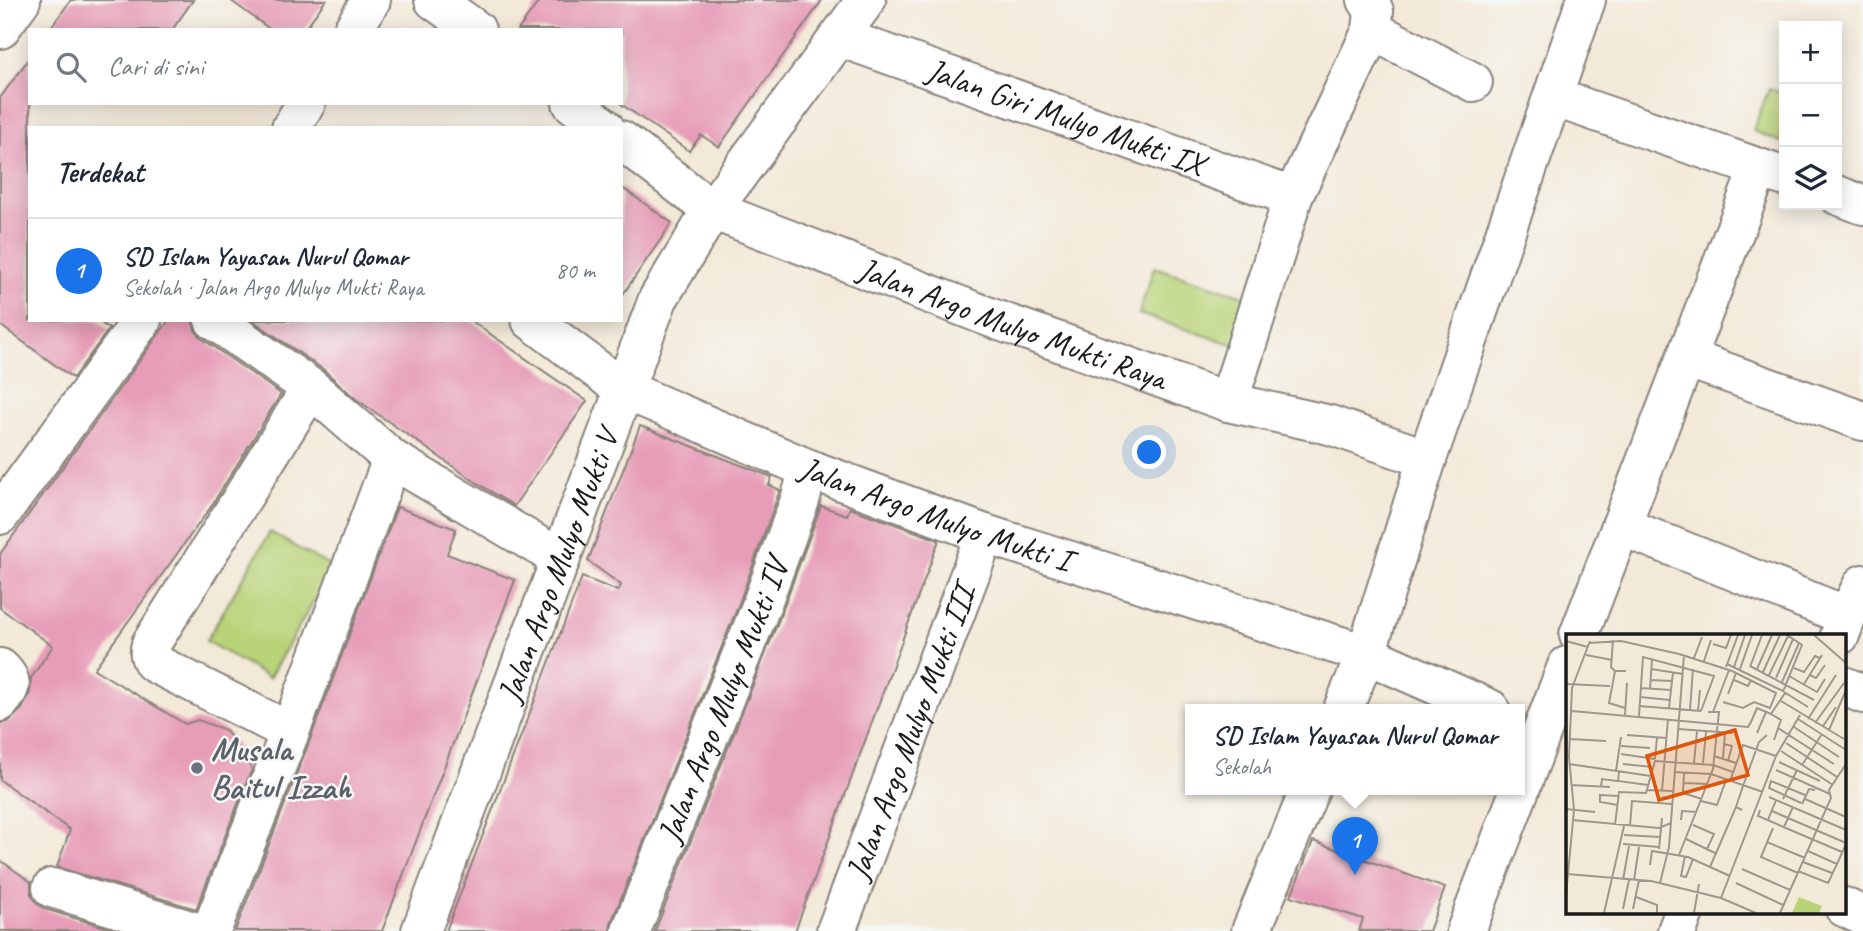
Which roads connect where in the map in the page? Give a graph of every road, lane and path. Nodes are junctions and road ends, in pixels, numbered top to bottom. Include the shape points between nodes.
1 (21, 0) edge
2 (371, 0) edge
3 (866, 0) edge
4 (1586, 0) edge
5 (1370, 15) edge
6 (354, 28) edge
7 (0, 29) edge
8 (839, 37) junction
9 (1473, 82) dead end
10 (1553, 97) junction
11 (305, 105) edge
12 (575, 105) edge
13 (292, 126) edge
14 (602, 126) edge
15 (623, 142) edge
16 (1772, 173) edge
17 (1293, 197) junction
18 (1842, 197) edge
19 (1863, 205) edge
20 (712, 210) junction
21 (217, 322) edge
22 (534, 322) edge
23 (133, 324) edge
24 (1686, 358) junction
25 (311, 388) junction
26 (623, 389) junction
27 (1228, 402) junction
28 (1863, 421) edge
29 (392, 459) junction
30 (1427, 460) junction
31 (809, 469) junction
32 (0, 514) edge
33 (1621, 526) junction
34 (985, 534) junction
35 (561, 559) junction
36 (1850, 612) edge
37 (1579, 634) edge
38 (1366, 654) junction
39 (0, 668) edge
40 (1566, 669) edge
41 (1846, 687) edge
42 (1863, 694) edge
43 (0, 702) edge
44 (1345, 704) edge
45 (1479, 704) edge
46 (1543, 731) edge
47 (290, 732) junction
48 (1525, 778) edge
49 (1308, 795) edge
50 (1518, 795) edge
51 (52, 888) dead end
52 (1846, 908) edge
53 (1683, 914) edge
54 (1863, 916) edge
55 (193, 931) edge
56 (211, 931) edge
57 (421, 931) edge
58 (631, 931) edge
59 (836, 931) edge
60 (1251, 931) edge
61 (1466, 931) edge
62 (1677, 931) edge

1 - 7 street
2 - 6 street
3 - 8 street, Jalan Argo Mulyo Mukti V
4 - 10 street
5 - 9 street
5 - 17 street
8 - 17 street, Jalan Giri Mulyo Mukti IX
8 - 20 street, Jalan Argo Mulyo Mukti V
10 - 16 street
10 - 30 street
11 - 13 street
12 - 14 street
15 - 20 street, Jalan Argo Mulyo Mukti Raya
16 - 24 street
17 - 27 street
18 - 19 street
20 - 26 street, Jalan Argo Mulyo Mukti V via 657,299
20 - 27 street, Jalan Argo Mulyo Mukti Raya via 997,320
21 - 25 street
22 - 26 street, Jalan Argo Mulyo Mukti I
23 - 32 street
24 - 28 street
24 - 33 street
25 - 29 street
25 - 47 street via 149,652 154,663
26 - 31 street, Jalan Argo Mulyo Mukti I
26 - 35 street, Jalan Argo Mulyo Mukti V
27 - 30 street, Jalan Argo Mulyo Mukti Raya via 1330,425
29 - 35 street
29 - 47 street
30 - 38 street
31 - 34 street, Jalan Argo Mulyo Mukti I
31 - 58 street, Jalan Argo Mulyo Mukti IV via 758,614
33 - 36 street
33 - 37 street
34 - 38 street, Jalan Argo Mulyo Mukti I
34 - 59 street, Jalan Argo Mulyo Mukti III
35 - 57 street, Jalan Argo Mulyo Mukti V
38 - 44 street
38 - 45 street, Jalan Argo Mulyo Mukti I
39 - 43 street via 10,685
40 - 46 street
41 - 42 street
46 - 48 street
47 - 56 street
49 - 60 street
50 - 61 street
51 - 55 street
52 - 54 street
53 - 62 street

